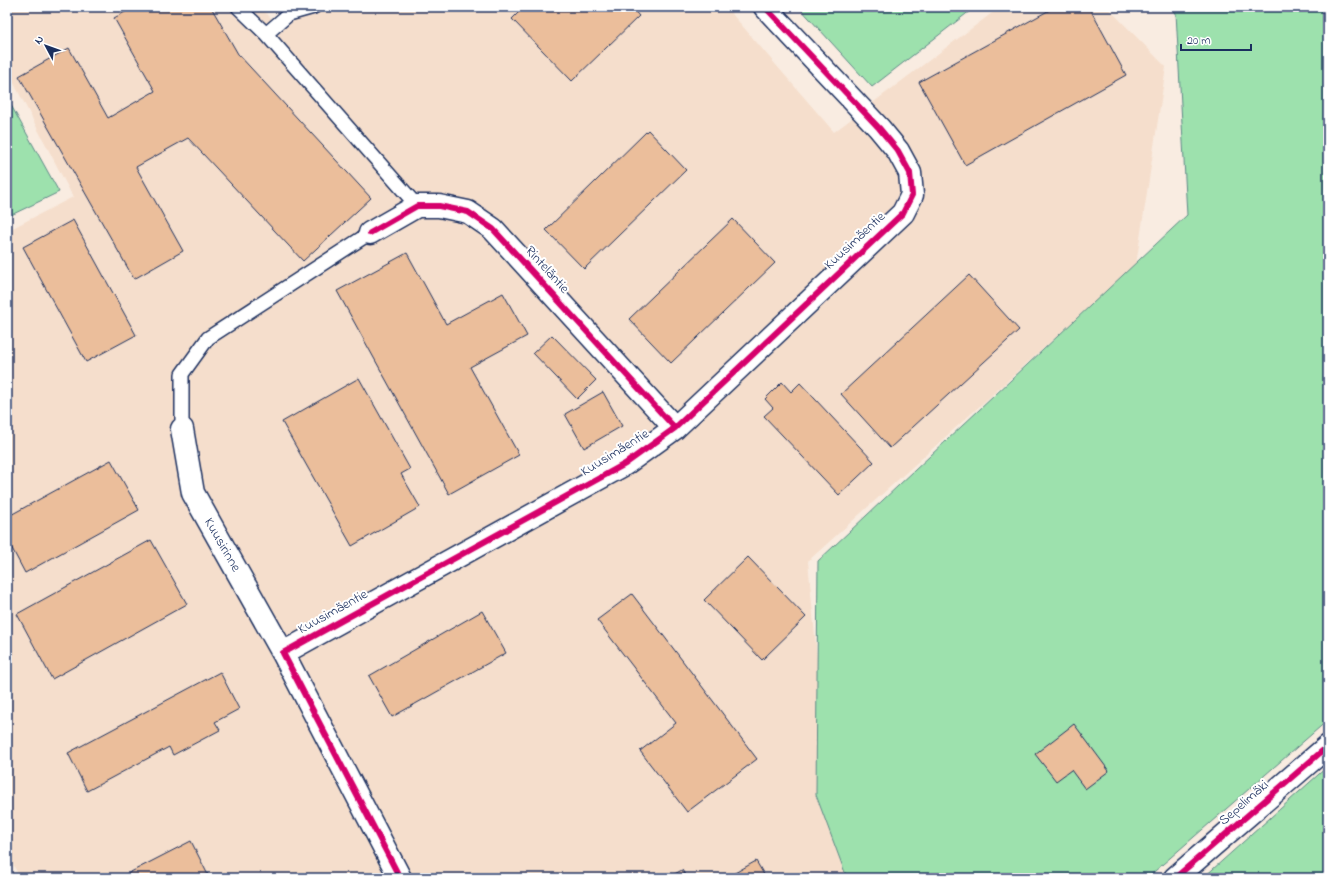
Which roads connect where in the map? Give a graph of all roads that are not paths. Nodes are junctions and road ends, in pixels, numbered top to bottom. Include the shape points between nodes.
1 (238, 7) edge
2 (314, 7) edge
3 (765, 7) edge
4 (266, 34) junction
5 (417, 206) junction
6 (370, 233) joint
7 (675, 428) junction
8 (182, 429) joint
9 (283, 653) junction
10 (1328, 746) edge
11 (400, 878) edge
12 (1175, 878) edge

1 - 4 lane
2 - 4 lane via 289,14
3 - 7 street, Kuusimäentie via 898,151 910,172 912,195 903,213
4 - 5 lane
5 - 6 street, Rinteläntie
5 - 7 street, Rinteläntie via 439,206 468,212 493,229
6 - 8 lane via 208,338 182,374
7 - 9 street, Kuusimäentie via 625,464
8 - 9 street, Kuusirinne via 193,493
9 - 11 street
10 - 12 street, Sepelimäki

